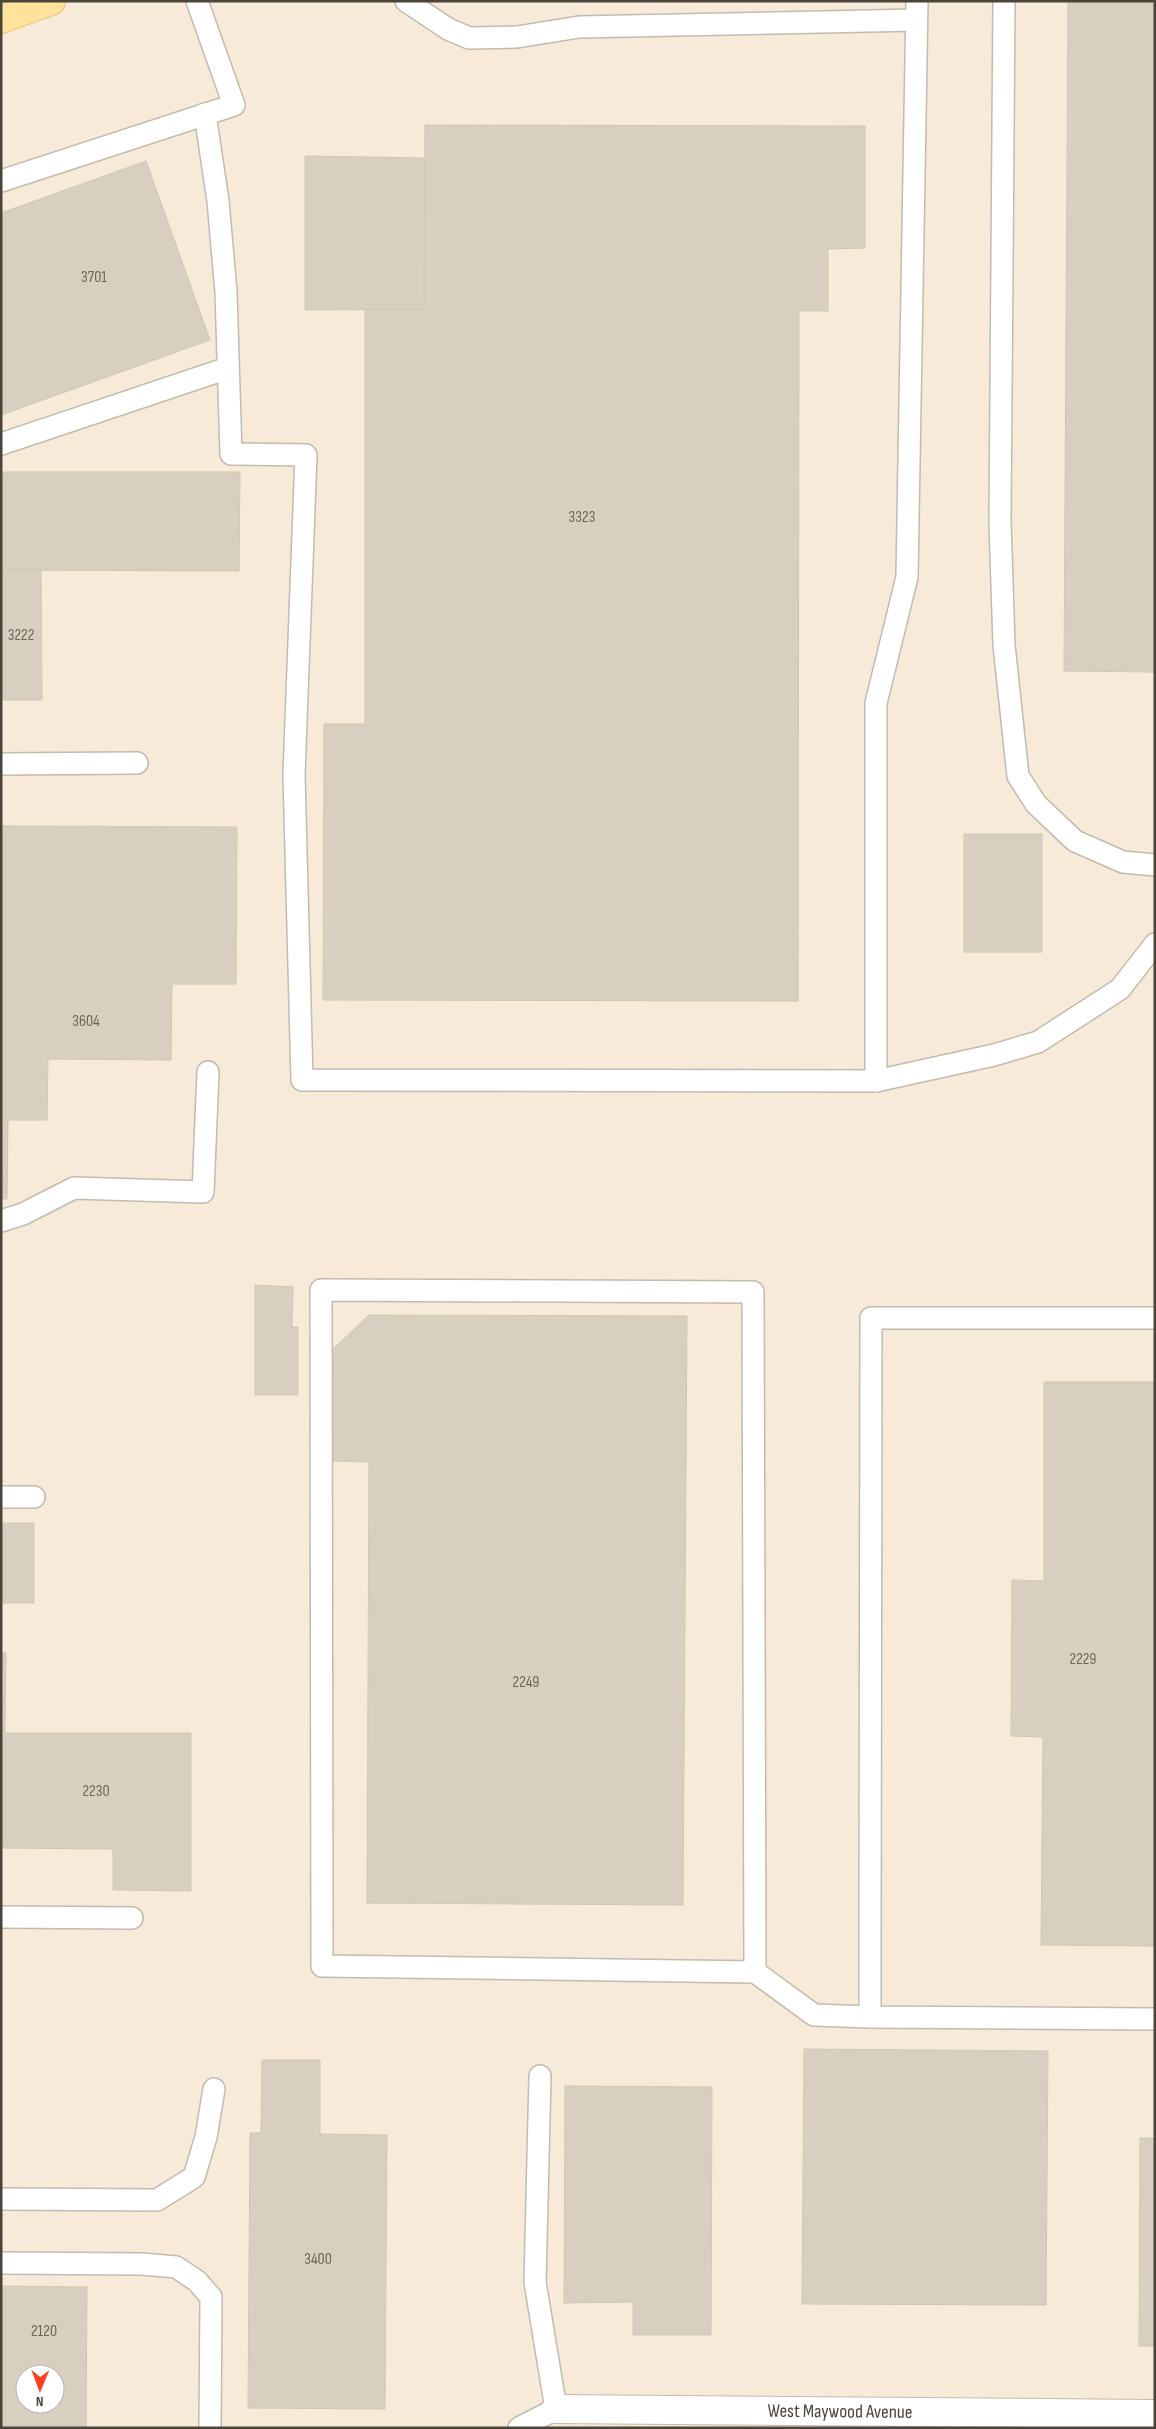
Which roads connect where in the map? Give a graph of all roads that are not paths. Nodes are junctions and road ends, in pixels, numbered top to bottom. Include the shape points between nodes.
1 (51, 1) edge
2 (197, 1) edge
3 (406, 1) edge
4 (1004, 1) edge
5 (916, 10) edge
6 (1, 19) edge
7 (205, 114) junction
8 (1, 181) edge
9 (228, 368) junction
10 (1, 444) edge
11 (137, 763) dead end
12 (1, 764) edge
13 (1155, 865) edge
14 (1155, 944) edge
15 (208, 1072) dead end
16 (876, 1081) junction
17 (1, 1221) edge
18 (1155, 1318) edge
19 (1, 1497) edge
20 (34, 1497) dead end
21 (1, 1917) edge
22 (132, 1918) dead end
23 (755, 1972) junction
24 (870, 2017) junction
25 (1155, 2019) edge
26 (540, 2076) dead end
27 (214, 2089) dead end
28 (1, 2199) edge
29 (1, 2263) edge
30 (556, 2409) junction
31 (1155, 2414) edge
32 (210, 2428) edge
33 (519, 2428) edge

1 - 6 main road
2 - 7 lane via 234,105
3 - 5 lane via 469,38 517,37 579,26
4 - 13 lane via 1000,523 1004,645 1018,776 1036,804 1075,841 1122,862
5 - 16 lane via 907,577 876,703
7 - 8 lane
7 - 9 lane via 218,201 226,292
9 - 10 lane
9 - 16 lane via 230,454 306,455 294,775 302,1080
11 - 12 lane
14 - 16 lane via 1120,990 1038,1042
15 - 17 lane via 203,1192 74,1188 24,1214
18 - 24 lane via 871,1318
19 - 20 lane
21 - 22 lane
23 - 23 lane via 322,1966 321,1290 752,1292
23 - 24 lane via 814,2015
24 - 25 lane
26 - 30 lane via 535,2282
27 - 28 lane via 206,2137 194,2177 157,2200
29 - 32 lane via 176,2266 198,2280 211,2297
30 - 31 street, West Maywood Avenue
30 - 33 lane

